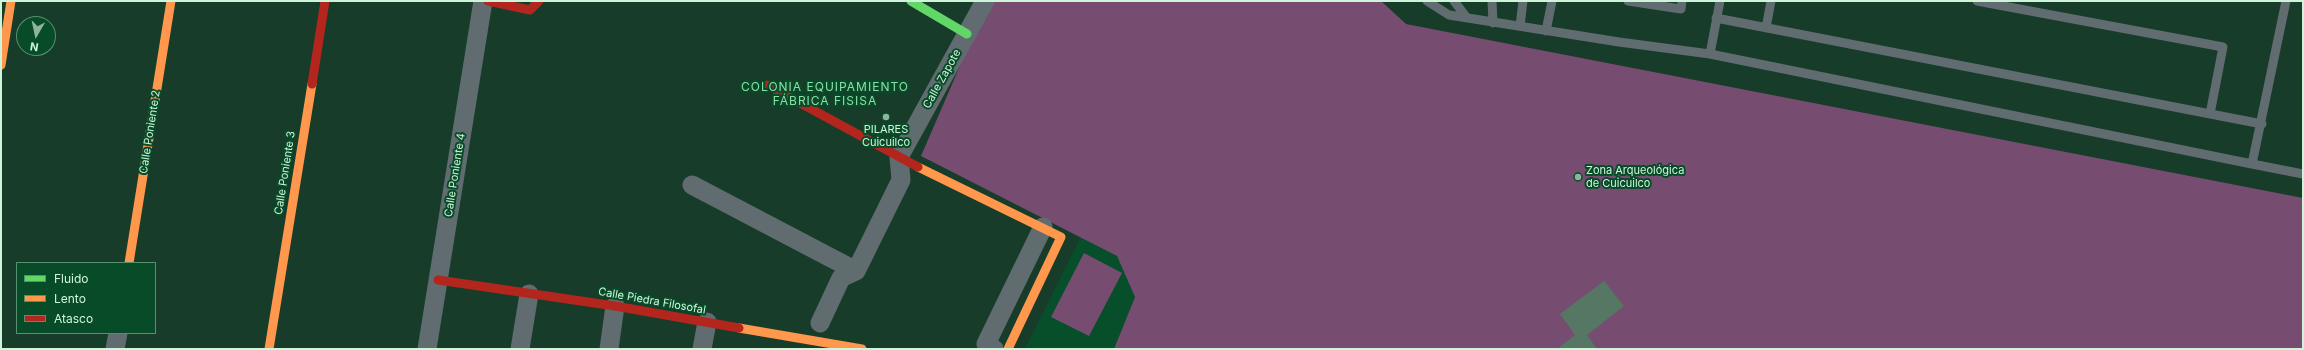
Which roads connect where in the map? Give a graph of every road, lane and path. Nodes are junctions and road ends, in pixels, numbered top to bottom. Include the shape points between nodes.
1 (11, 1) edge
2 (171, 1) edge
3 (325, 1) edge
4 (484, 1) edge
5 (488, 1) edge
6 (539, 1) edge
7 (911, 1) edge
8 (985, 1) edge
9 (1427, 1) edge
10 (1454, 1) edge
11 (1492, 1) edge
12 (1523, 1) edge
13 (1552, 1) edge
14 (1628, 1) edge
15 (1682, 1) edge
16 (1720, 1) edge
17 (1771, 1) edge
18 (1977, 1) edge
19 (2286, 1) edge
20 (1467, 18) junction
21 (1716, 18) junction
22 (1493, 23) junction
23 (1520, 26) junction
24 (1766, 28) junction
25 (1546, 31) junction
26 (966, 34) junction
27 (1710, 54) junction
28 (1, 65) edge
29 (767, 85) dead end
30 (2210, 114) junction
31 (2262, 124) junction
32 (899, 157) junction
33 (2252, 164) junction
34 (2303, 174) edge
35 (692, 185) dead end
36 (1043, 227) junction
37 (129, 262) edge
38 (856, 271) junction
39 (438, 280) junction
40 (529, 294) junction
41 (615, 306) junction
42 (706, 322) junction
43 (820, 323) dead end
44 (118, 334) edge
45 (791, 344) edge
46 (115, 349) edge
47 (269, 349) edge
48 (427, 349) edge
49 (520, 349) edge
50 (609, 349) edge
51 (702, 349) edge
52 (862, 349) edge
53 (994, 349) edge
54 (1008, 349) edge

1 - 28 street
2 - 37 street, Calle Poniente 2
3 - 47 street, Calle Poniente 3
4 - 39 street, Calle Poniente 4
5 - 6 street via 530,10
7 - 26 street
8 - 26 street, Calle Zapote
9 - 20 lane via 1449,15
10 - 20 lane
11 - 22 lane
12 - 23 lane
13 - 25 lane
14 - 15 lane via 1681,9
16 - 21 lane
17 - 24 lane
18 - 30 lane via 2223,47
19 - 31 lane
20 - 22 lane
21 - 24 lane
21 - 27 lane
22 - 23 lane
23 - 25 lane
24 - 30 lane
25 - 27 lane
26 - 32 street, Calle Zapote
27 - 33 lane
29 - 32 street
30 - 31 lane
31 - 33 lane
32 - 36 street
32 - 38 street via 901,180
33 - 34 lane
35 - 38 street
36 - 53 street via 986,344
36 - 54 street via 1061,237
38 - 43 street via 842,278
39 - 40 street, Calle Piedra Filosofal
39 - 48 street, Calle Poniente 4
40 - 41 street, Calle Piedra Filosofal
40 - 49 street
41 - 42 street, Calle Piedra Filosofal
41 - 50 street
42 - 45 street, Calle Piedra Filosofal
42 - 51 street
44 - 46 street
45 - 52 street, Calle Piedra Filosofal

